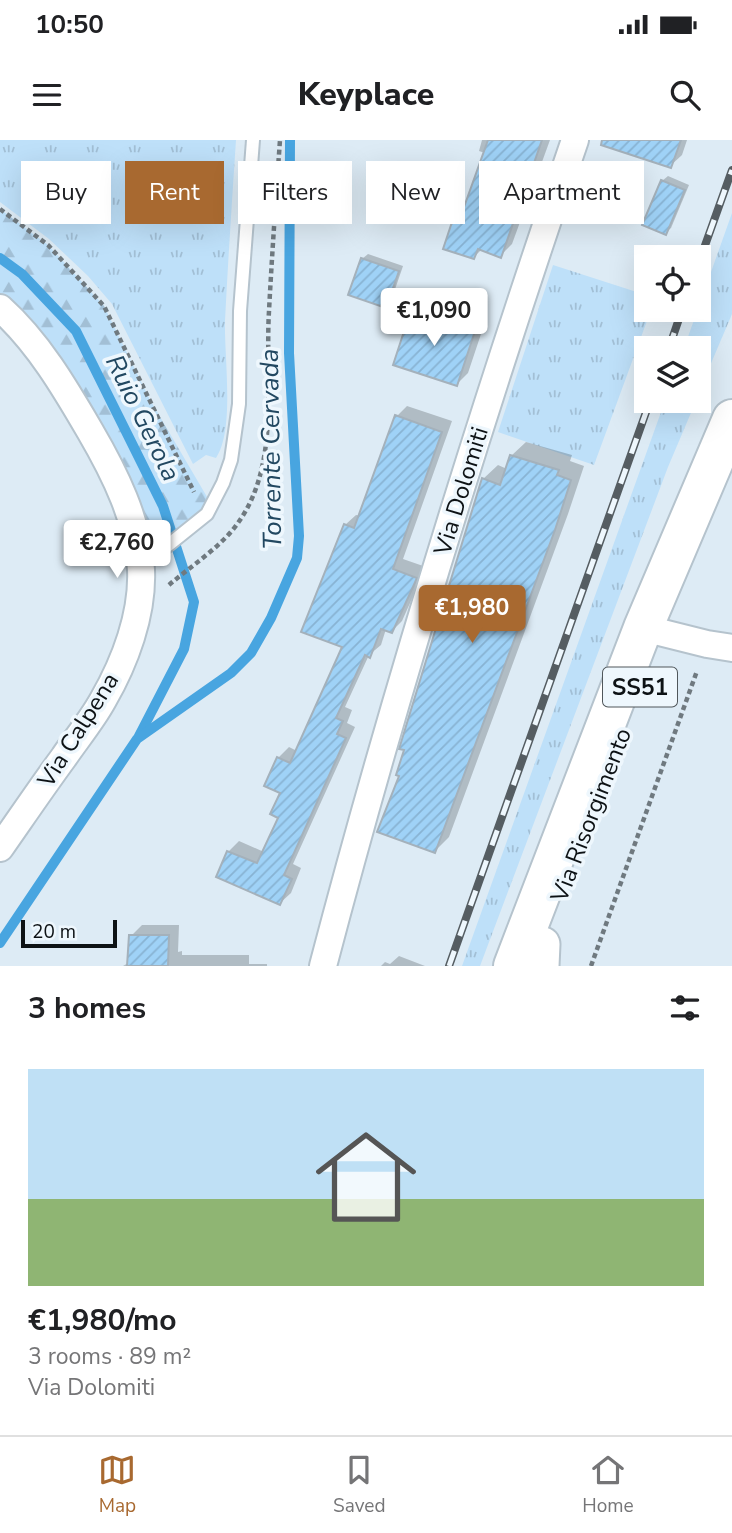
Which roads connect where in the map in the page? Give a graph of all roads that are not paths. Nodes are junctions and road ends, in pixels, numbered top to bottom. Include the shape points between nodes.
1 (253, 140) edge
2 (576, 140) edge
3 (0, 308) edge
4 (732, 419) edge
5 (732, 428) edge
6 (149, 561) junction
7 (652, 630) junction
8 (720, 646) edge
9 (604, 726) junction
10 (0, 848) edge
11 (541, 959) edge
12 (323, 966) edge
13 (496, 966) edge
14 (513, 966) edge

1 - 6 lane via 240,312 239,404 231,460 206,514
2 - 12 street, Via Dolomiti via 469,459
3 - 6 street, Via Calpena via 61,380 98,445
4 - 7 main road, Via Risorgimento / SS51
5 - 7 main road, Via Risorgimento / SS51
6 - 10 street, Via Calpena via 130,643 103,701
7 - 8 street
7 - 9 main road, Via Risorgimento / SS51
7 - 11 main road, Via Risorgimento / SS51
9 - 13 street, Via Risorgimento
9 - 14 main road, Via Risorgimento / SS51

